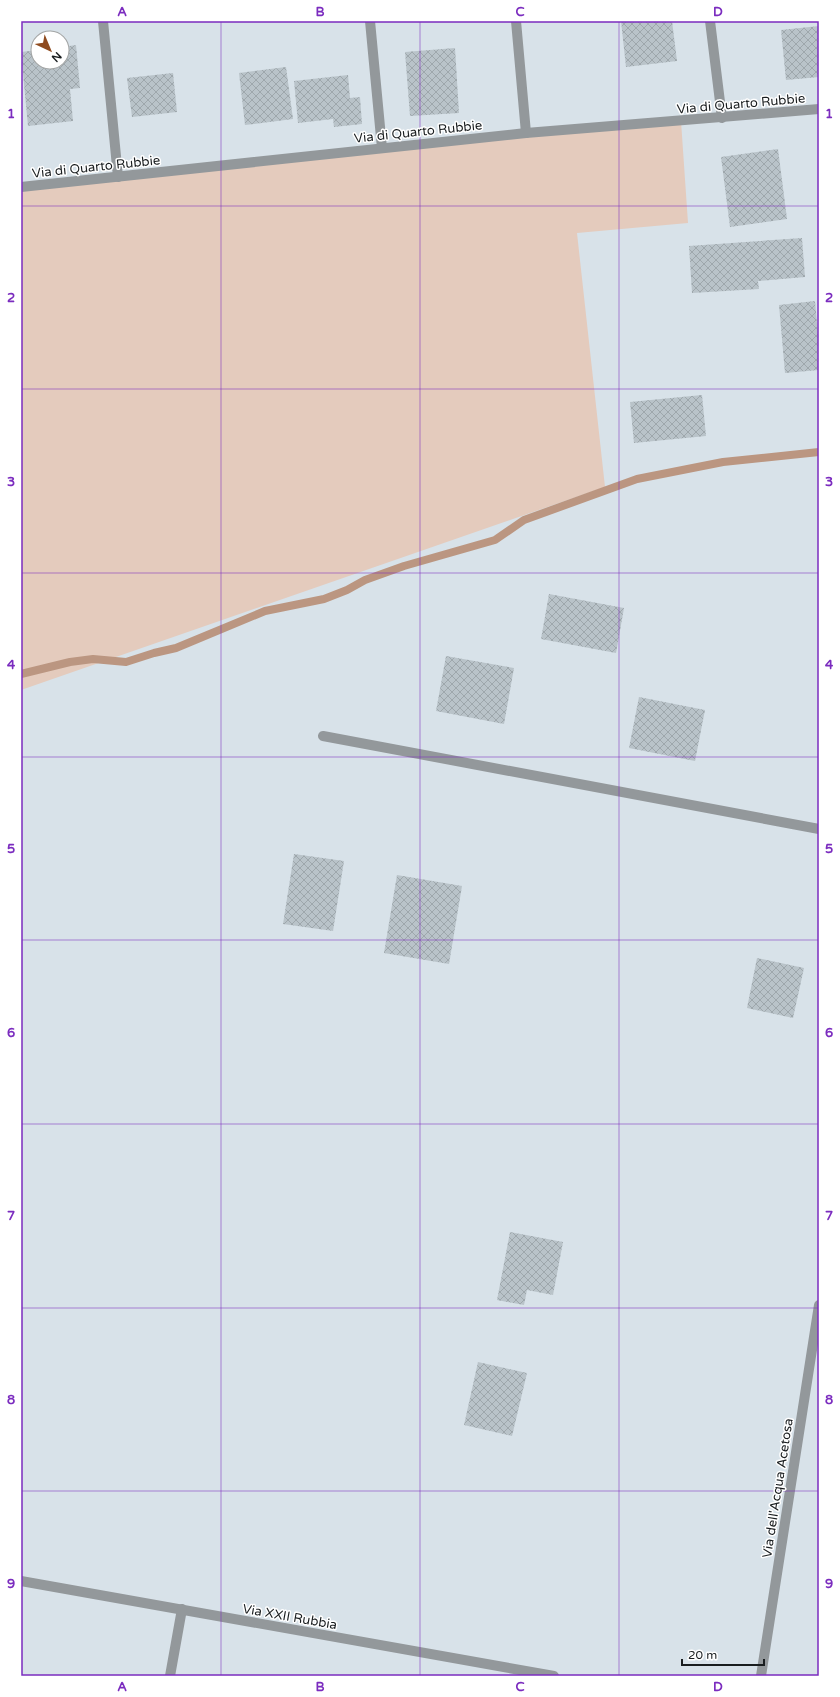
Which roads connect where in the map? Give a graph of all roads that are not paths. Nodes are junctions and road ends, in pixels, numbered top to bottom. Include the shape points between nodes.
1 (103, 21) edge
2 (370, 21) edge
3 (516, 21) edge
4 (710, 21) edge
5 (819, 109) edge
6 (722, 118) junction
7 (526, 133) junction
8 (382, 148) junction
9 (118, 177) junction
10 (21, 187) edge
11 (323, 736) dead end
12 (819, 829) edge
13 (819, 1305) edge
14 (21, 1580) edge
15 (182, 1609) junction
16 (170, 1676) edge
17 (554, 1676) edge
18 (761, 1676) edge

1 - 9 street
2 - 8 street
3 - 7 street
4 - 6 street
5 - 6 street, Via di Quarto Rubbie
6 - 7 street, Via di Quarto Rubbie
7 - 8 street, Via di Quarto Rubbie
8 - 9 street, Via di Quarto Rubbie
9 - 10 street, Via di Quarto Rubbie
11 - 12 street
13 - 18 street, Via dell'Acqua Acetosa
14 - 15 street, Via XXII Rubbia
15 - 16 street
15 - 17 street, Via XXII Rubbia

